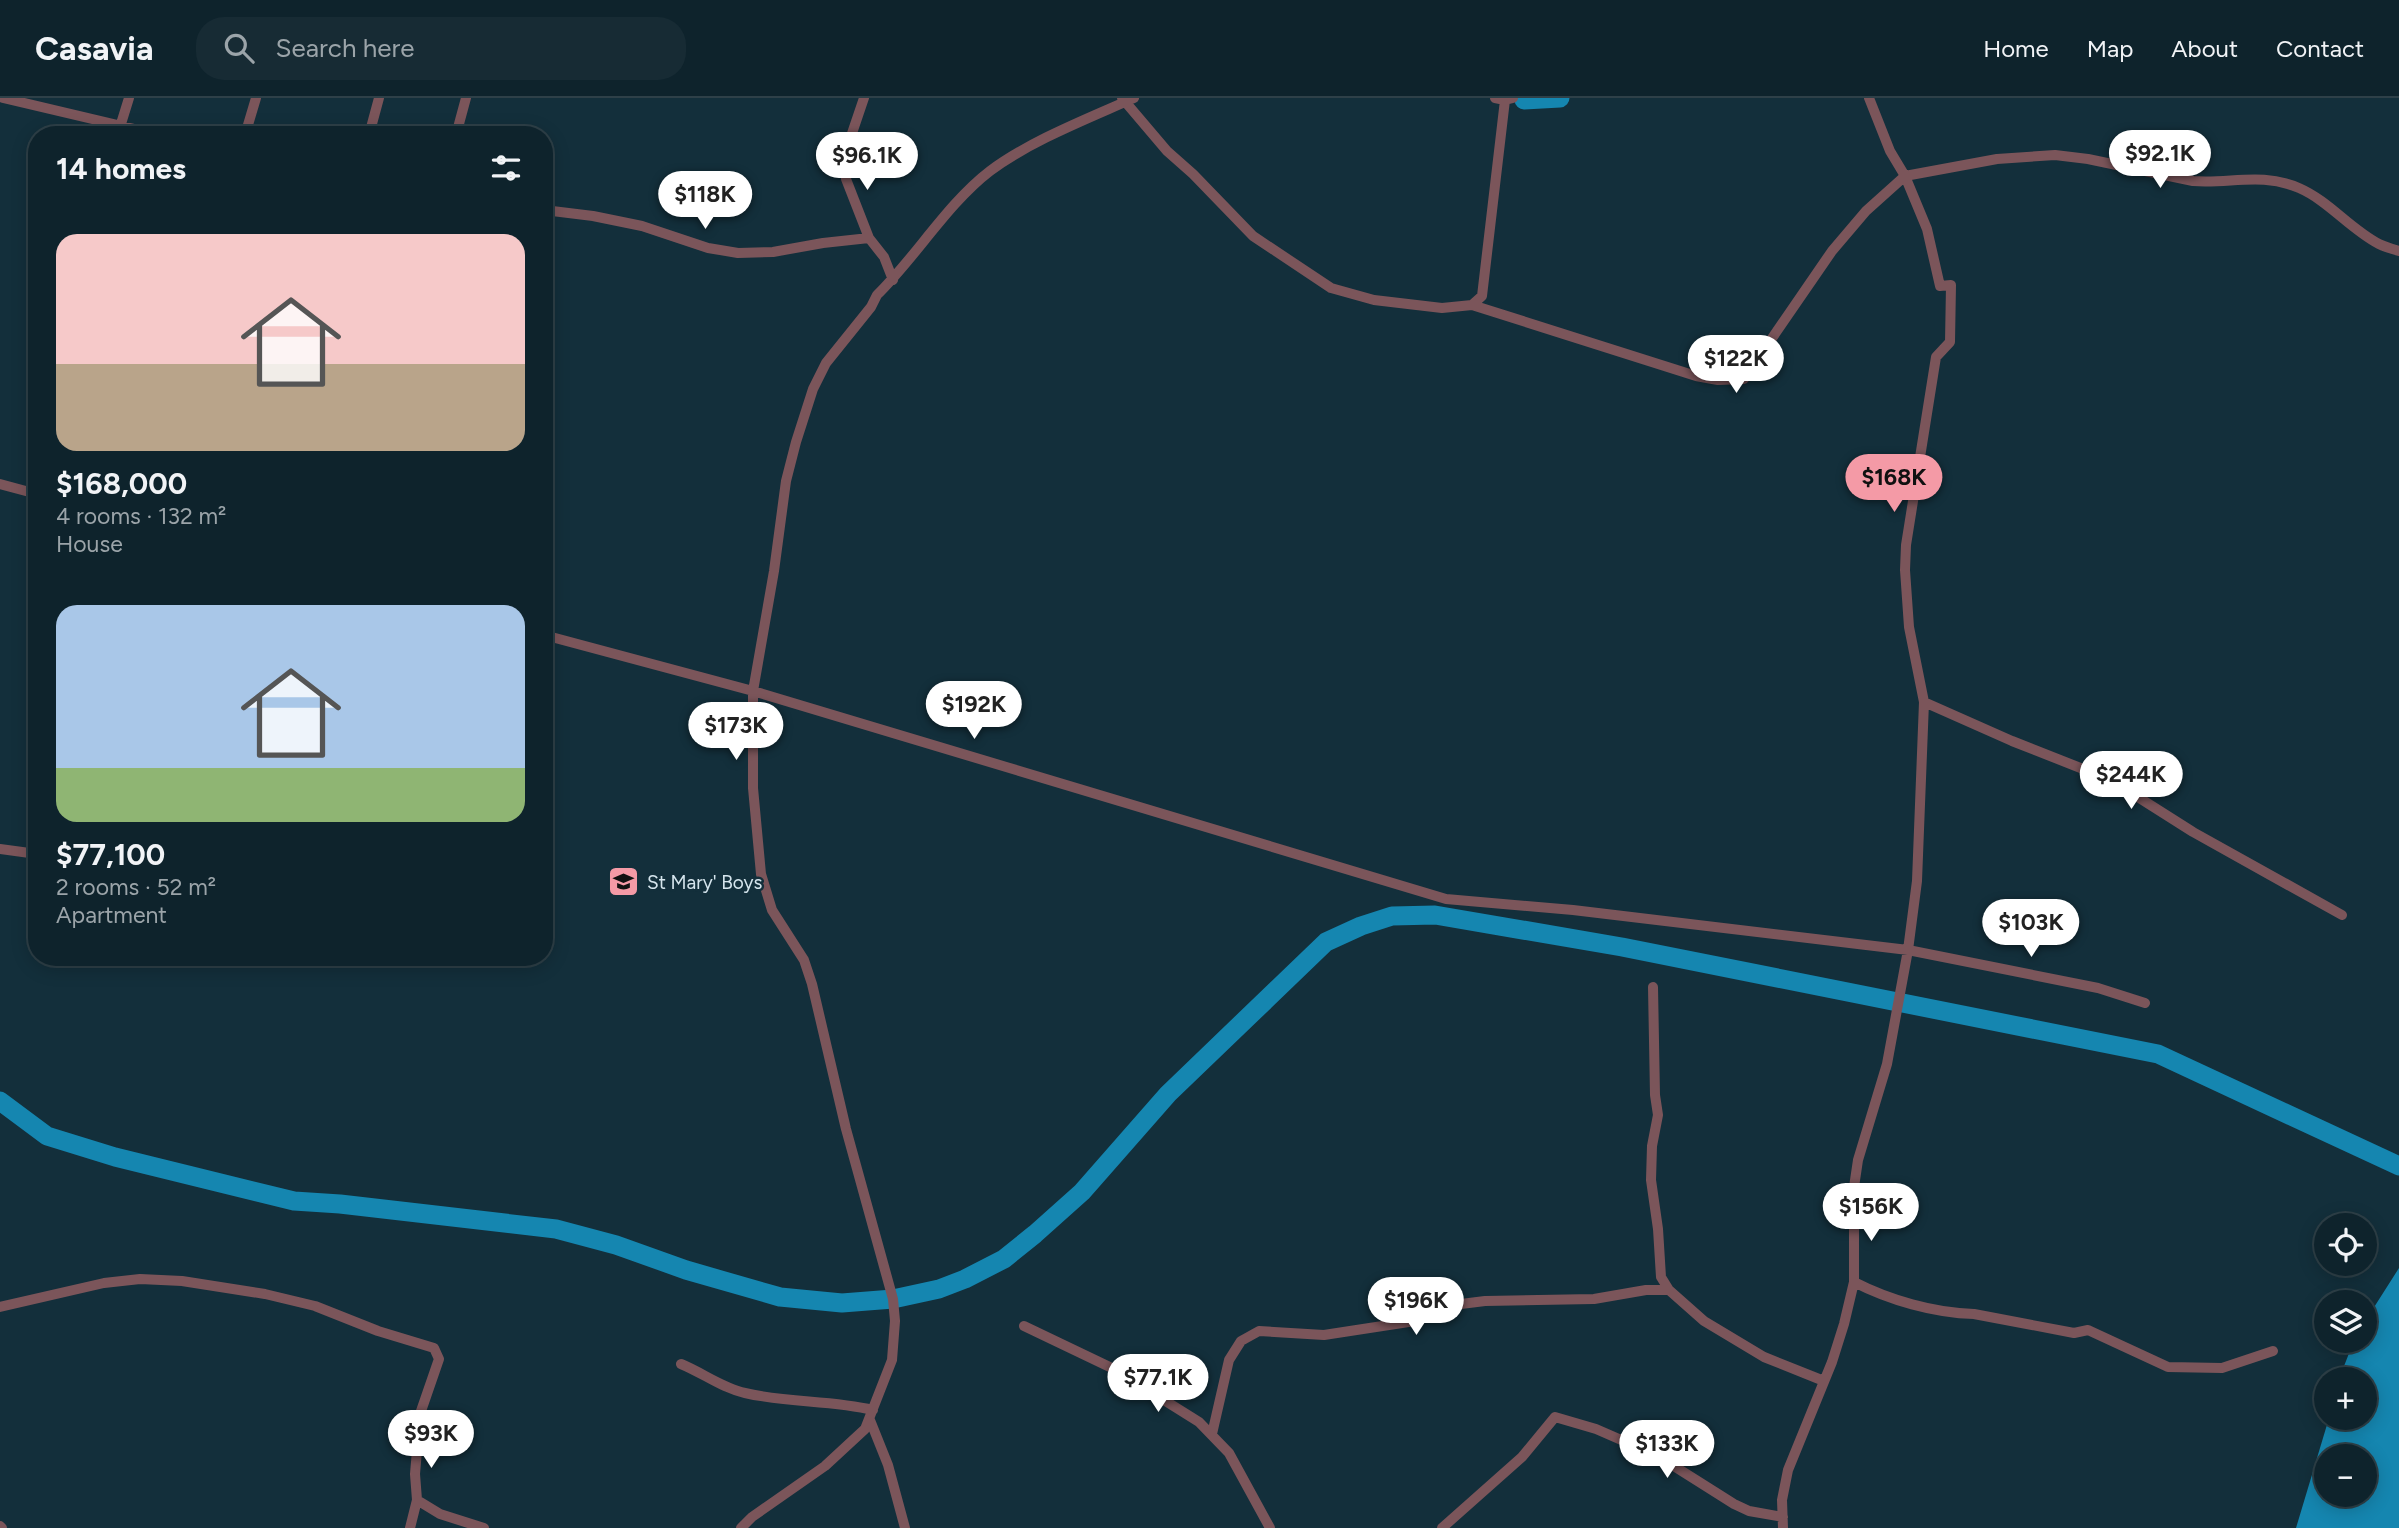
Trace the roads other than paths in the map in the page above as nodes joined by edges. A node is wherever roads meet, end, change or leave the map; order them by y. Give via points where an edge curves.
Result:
1 (3, 98) edge
2 (128, 98) edge
3 (256, 98) edge
4 (379, 98) edge
5 (466, 98) edge
6 (864, 98) edge
7 (1869, 98) edge
8 (1127, 99) edge
9 (1505, 99) edge
10 (116, 126) edge
11 (120, 126) edge
12 (247, 126) edge
13 (371, 126) edge
14 (458, 126) edge
15 (1905, 176) junction
16 (553, 211) edge
17 (869, 239) junction
18 (2399, 251) edge
19 (893, 280) junction
20 (1472, 305) junction
21 (0, 484) edge
22 (28, 492) edge
23 (553, 637) edge
24 (753, 691) junction
25 (1924, 702) junction
26 (0, 849) edge
27 (28, 853) edge
28 (2342, 915) dead end
29 (1908, 950) junction
30 (1653, 987) dead end
31 (2145, 1003) dead end
32 (1854, 1282) junction
33 (1669, 1290) junction
34 (0, 1307) edge
35 (1024, 1326) dead end
36 (2273, 1351) dead end
37 (681, 1364) dead end
38 (1824, 1381) junction
39 (871, 1415) junction
40 (1212, 1434) junction
41 (417, 1500) junction
42 (1783, 1522) edge
43 (453, 1523) edge
44 (410, 1528) edge
45 (484, 1528) edge
46 (741, 1528) edge
47 (905, 1528) edge
48 (1270, 1528) edge
49 (1442, 1528) edge

1 - 10 street
2 - 11 street
3 - 12 street
4 - 13 street
5 - 14 street
6 - 17 street via 845,162 850,192
7 - 15 street
8 - 19 street via 989,172
8 - 20 street via 1167,151 1253,236 1331,288 1415,305
9 - 20 street via 1482,296
15 - 18 street via 1997,159 2055,155 2193,181 2269,180 2317,198 2379,244
15 - 20 street via 1866,211 1832,251 1744,379 1696,376
15 - 25 street via 1927,229 1940,286 1951,285 1950,342 1936,357 1906,545 1909,627
16 - 17 street via 642,226 738,253
17 - 19 street via 884,257
19 - 24 street via 826,363 813,389 786,481
21 - 22 street
23 - 24 street
24 - 29 street via 1446,899
24 - 39 street via 753,788 761,874 767,898 804,960 812,984 893,1299 892,1360
25 - 28 street via 2111,780 2193,832
25 - 29 street via 1917,881
26 - 27 street
29 - 31 street via 2098,988
29 - 32 street via 1887,1064 1858,1160
30 - 33 street via 1658,1115 1651,1180 1661,1277
32 - 36 street via 1883,1295 1957,1313 2074,1333 2088,1330 2168,1367 2221,1368
32 - 38 street
33 - 38 street via 1704,1321 1754,1352
33 - 40 street via 1594,1299 1461,1304 1415,1321 1324,1335 1259,1331 1241,1341 1229,1360
34 - 41 street via 104,1283 182,1281 315,1306 434,1348 439,1359 420,1414
35 - 40 street via 1150,1390
37 - 39 street via 723,1387 747,1394 851,1405
38 - 42 street via 1788,1470
39 - 46 street via 849,1446
39 - 47 street
40 - 48 street via 1237,1465
41 - 43 street
41 - 44 street
42 - 49 street via 1749,1511 1658,1456 1555,1416 1522,1457
43 - 45 street

